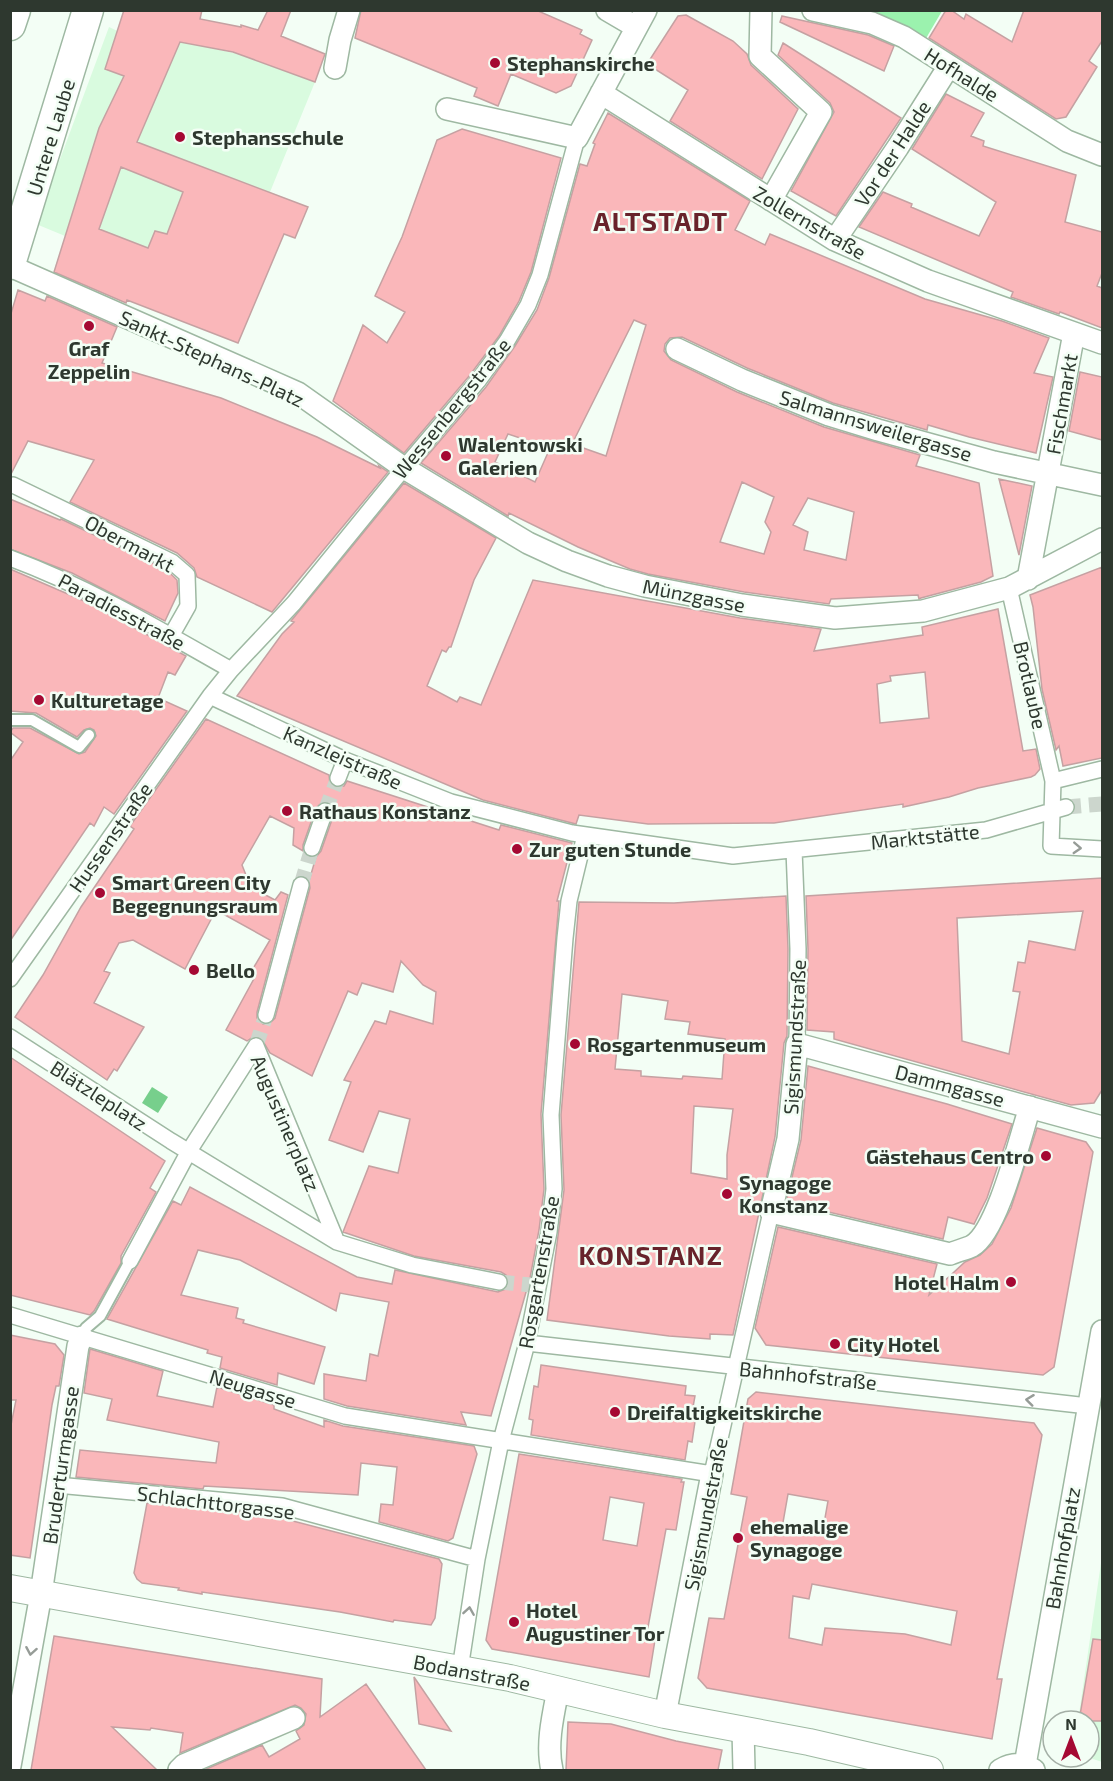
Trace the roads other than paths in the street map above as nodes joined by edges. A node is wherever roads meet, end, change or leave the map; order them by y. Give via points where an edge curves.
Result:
1 (15, 10) edge
2 (88, 10) edge
3 (349, 10) edge
4 (607, 10) edge
5 (761, 10) edge
6 (813, 10) edge
7 (641, 19) edge
8 (10, 25) edge
9 (949, 66) junction
10 (335, 68) dead end
11 (601, 93) junction
12 (447, 109) dead end
13 (578, 138) junction
14 (1102, 155) edge
15 (771, 200) junction
16 (835, 240) junction
17 (10, 265) edge
18 (1074, 333) junction
19 (1102, 343) edge
20 (677, 349) dead end
21 (404, 468) junction
22 (1047, 474) junction
23 (13, 485) dead end
24 (1102, 485) edge
25 (1102, 539) edge
26 (10, 558) edge
27 (1018, 584) junction
28 (171, 636) junction
29 (231, 670) junction
30 (210, 696) junction
31 (10, 720) edge
32 (89, 735) dead end
33 (345, 760) junction
34 (1102, 769) edge
35 (338, 778) tunnel mouth
36 (1053, 781) junction
37 (1059, 808) junction
38 (325, 811) tunnel mouth
39 (585, 835) junction
40 (312, 848) tunnel mouth
41 (1102, 849) edge
42 (794, 850) junction
43 (301, 885) tunnel mouth
44 (10, 979) edge
45 (266, 1015) tunnel mouth
46 (10, 1037) edge
47 (797, 1044) junction
48 (1029, 1107) junction
49 (1102, 1127) edge
50 (189, 1151) junction
51 (771, 1212) junction
52 (337, 1242) junction
53 (130, 1261) joint
54 (499, 1282) tunnel mouth
55 (10, 1315) edge
56 (1102, 1331) edge
57 (82, 1337) junction
58 (527, 1343) junction
59 (737, 1366) junction
60 (1089, 1406) junction
61 (501, 1441) junction
62 (712, 1474) junction
63 (57, 1485) junction
64 (477, 1558) junction
65 (10, 1588) edge
66 (41, 1594) junction
67 (459, 1669) junction
68 (558, 1690) junction
69 (665, 1715) junction
70 (294, 1718) dead end
71 (743, 1730) junction
72 (10, 1766) edge
73 (1029, 1768) edge
74 (179, 1770) edge
75 (552, 1770) edge
76 (744, 1770) edge
77 (930, 1770) edge
78 (1000, 1770) edge

1 - 8 main road
2 - 17 main road, Untere Laube
3 - 10 street
4 - 7 street
5 - 15 street via 760,56 820,112
6 - 9 street, Hofhalde via 872,23 904,37
7 - 11 street, Wessenbergstraße
9 - 14 street, Hofhalde via 1066,141
9 - 16 street, Vor der Halde
11 - 13 street, Wessenbergstraße
11 - 15 street, Zollernstraße
12 - 13 street
13 - 21 street, Wessenbergstraße via 528,305 478,381
15 - 16 street, Zollernstraße
16 - 18 street, Zollernstraße via 928,281
17 - 21 street, Sankt-Stephans-Platz via 298,393
18 - 19 street, Zollernstraße
18 - 22 street, Fischmarkt
20 - 22 street, Salmannsweilergasse via 829,415 993,467
21 - 27 street, Münzgasse via 528,543 567,561 608,576 731,603 835,618 923,611
21 - 29 street, Wessenbergstraße via 294,603
22 - 24 street, Fischmarkt
22 - 27 street, Fischmarkt
23 - 28 street, Obermarkt via 172,562 187,575 188,606
25 - 27 street
26 - 28 street, Paradiesstraße via 54,574
27 - 36 street, Brotlaube
28 - 29 street, Paradiesstraße
29 - 30 street, Wessenbergstraße
30 - 33 street, Kanzleistraße
30 - 44 street, Hussenstraße
31 - 32 lane via 32,720 79,747
33 - 35 street
33 - 39 street, Kanzleistraße via 451,802
34 - 36 street
36 - 37 street
37 -> 41 street via 1051,846
37 - 42 street, Marktstätte via 986,830
38 - 40 street
39 - 42 street, Marktstätte via 733,856
39 - 58 street, Rosgartenstraße via 569,901 565,938 551,1115 554,1189
42 - 47 street, Sigismundstraße
43 - 45 street
46 - 50 street, Blätzleplatz
47 - 48 street, Dammgasse
47 - 51 street, Sigismundstraße via 788,1139
48 - 49 street, Dammgasse
48 - 51 street via 998,1206 988,1228 974,1245 950,1254
50 - 52 street, Blätzleplatz
50 - 52 street, Augustinerplatz via 256,1046
50 - 53 street
51 - 59 street, Sigismundstraße
52 - 54 street, Blätzleplatz via 412,1264
53 - 57 lane via 100,1316
55 - 57 street, Neugasse
56 - 60 street, Bahnhofplatz
57 - 61 street, Neugasse via 345,1416
57 - 63 street, Bruderturmgasse
58 - 59 street, Bahnhofstraße
58 - 61 street, Rosgartenstraße
60 -> 59 street, Bahnhofstraße
59 - 62 street, Sigismundstraße
60 - 73 street, Bahnhofplatz
61 - 62 street, Neugasse
61 - 64 street, Rosgartenstraße
62 - 69 street, Sigismundstraße
63 - 64 street, Schlachttorgasse via 282,1506
63 - 66 street, Bruderturmgasse
67 -> 64 street, Rosgartenstraße
65 - 66 street, Bodanstraße
66 - 67 street, Bodanstraße
66 -> 72 street, Bruderturmgasse
67 - 68 street, Bodanstraße
68 - 69 street, Bodanstraße
68 - 75 street via 552,1720
69 - 71 street, Bodanstraße
70 - 74 street
71 - 76 street
71 - 77 street, Bodanstraße
73 - 78 street via 1016,1763

